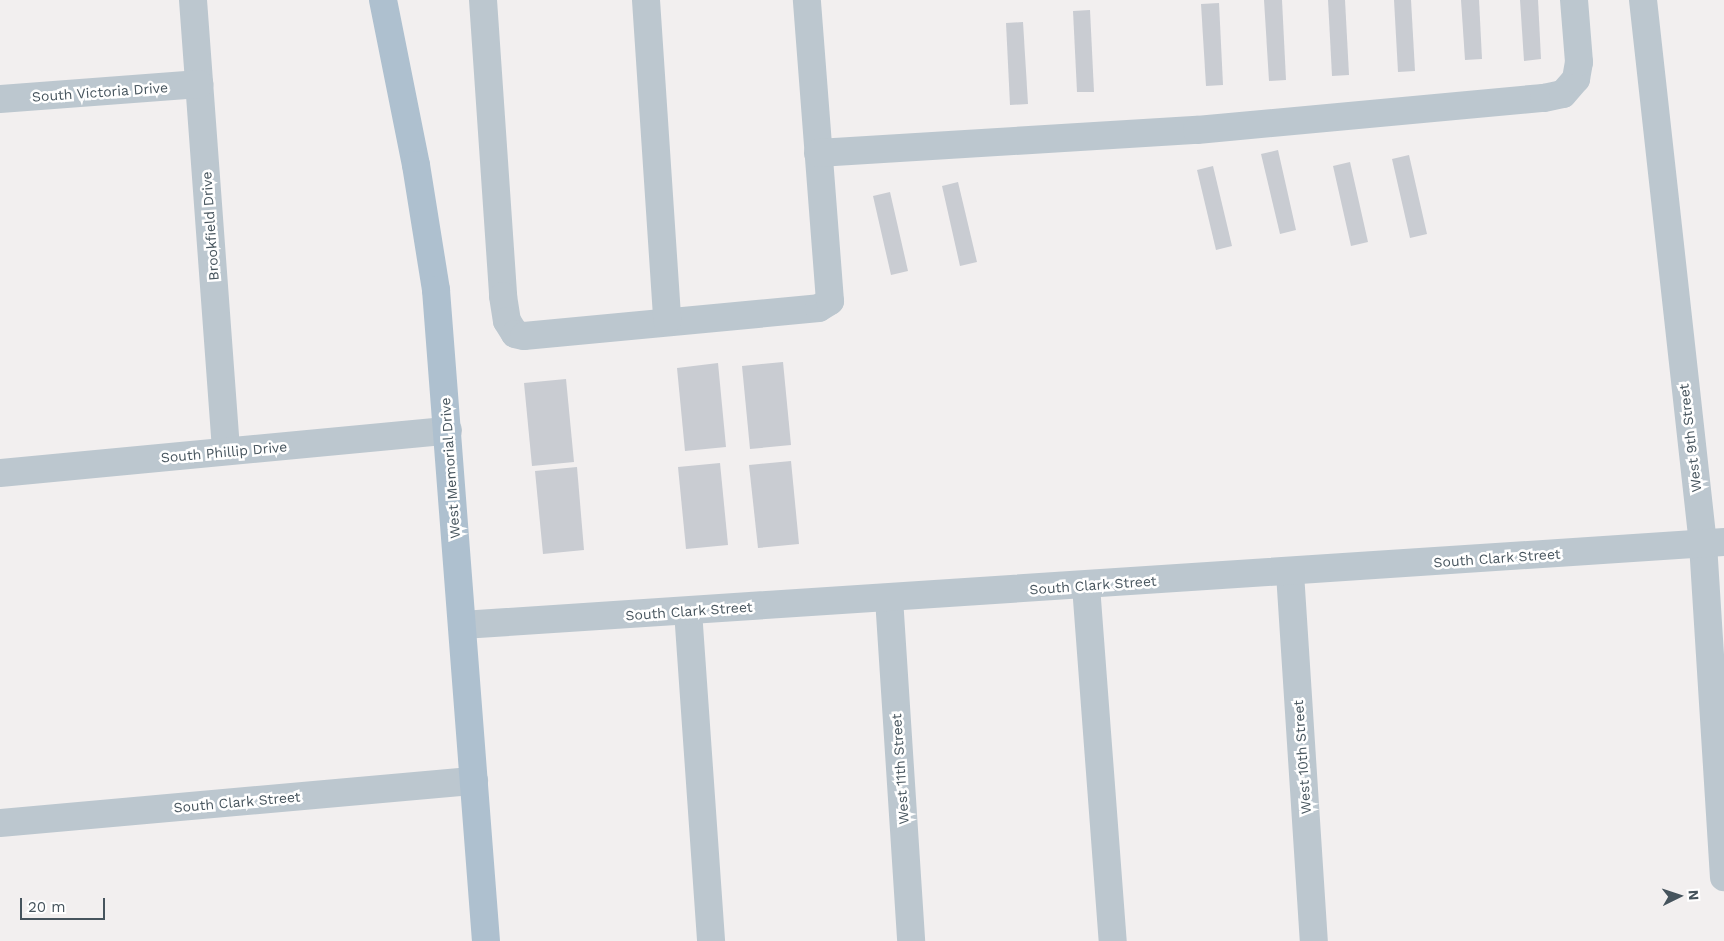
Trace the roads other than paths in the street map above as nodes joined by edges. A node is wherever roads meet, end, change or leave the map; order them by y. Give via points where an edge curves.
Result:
1 (193, 0) edge
2 (383, 0) edge
3 (483, 0) edge
4 (646, 0) edge
5 (807, 0) edge
6 (1574, 0) edge
7 (1643, 0) edge
8 (199, 84) junction
9 (0, 100) edge
10 (818, 153) junction
11 (666, 320) junction
12 (448, 431) junction
13 (226, 452) junction
14 (0, 473) edge
15 (1713, 543) edge
16 (1290, 573) junction
17 (1086, 586) junction
18 (889, 598) junction
19 (688, 611) junction
20 (462, 625) junction
21 (474, 781) junction
22 (0, 823) edge
23 (1724, 877) edge
24 (486, 941) edge
25 (711, 941) edge
26 (911, 941) edge
27 (1113, 941) edge
28 (1314, 941) edge

1 - 8 street, Brookfield Drive
2 - 12 main road, West Memorial Drive via 416,165 436,290
3 - 11 street via 507,321 515,334 524,336
4 - 11 street
5 - 10 street
6 - 10 street via 1579,62 1576,79 1563,94 1544,98 1197,130
7 - 15 street, West 9th Street
8 - 9 street, South Victoria Drive
8 - 13 street, Brookfield Drive
10 - 11 street via 830,301 819,308
12 - 13 street, South Phillip Drive
12 - 20 main road, West Memorial Drive
13 - 14 street, South Phillip Drive
15 - 16 street, South Clark Street
15 - 23 street, West 9th Street
16 - 17 street, South Clark Street
16 - 28 street, West 10th Street
17 - 18 street, South Clark Street
17 - 27 street
18 - 19 street, South Clark Street
18 - 26 street, West 11th Street
19 - 20 street, South Clark Street
19 - 25 street
20 - 21 main road, West Memorial Drive
21 - 22 street, South Clark Street
21 - 24 main road, West Memorial Drive

